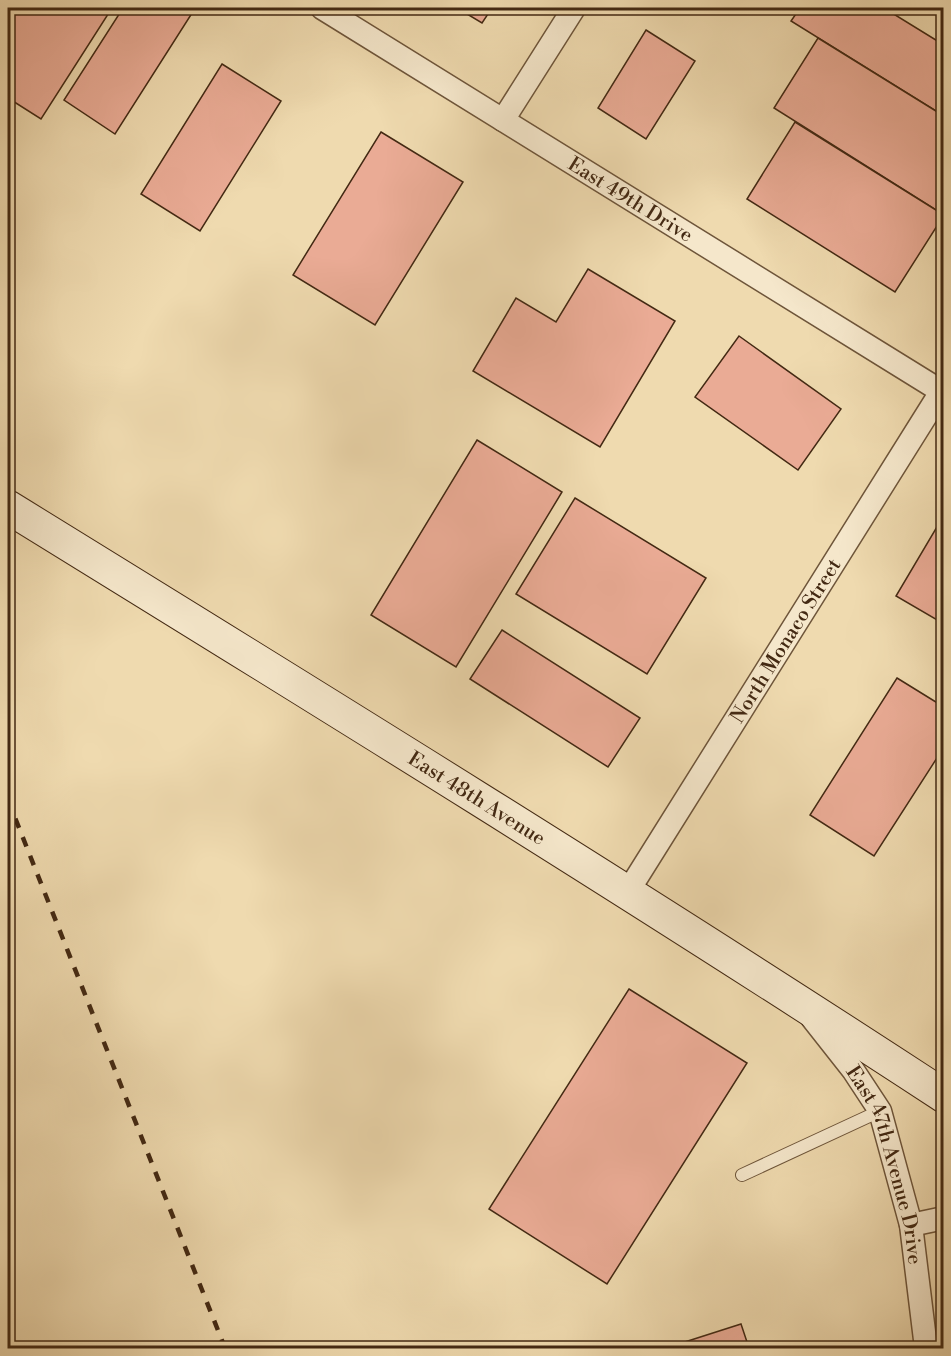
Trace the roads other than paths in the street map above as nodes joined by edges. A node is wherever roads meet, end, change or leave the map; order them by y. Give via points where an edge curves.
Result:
1 (322, 8) edge
2 (574, 8) edge
3 (503, 120) junction
4 (943, 390) edge
5 (8, 507) edge
6 (627, 893) junction
7 (798, 1001) junction
8 (944, 1096) edge
9 (880, 1111) junction
10 (742, 1175) dead end
11 (944, 1218) edge
12 (911, 1225) junction
13 (926, 1348) edge

1 - 3 street, East 49th Drive
2 - 3 street
3 - 4 street, East 49th Drive
4 - 6 street, North Monaco Street
5 - 6 street, East 48th Avenue
6 - 7 street, East 48th Avenue
7 - 8 street, East 48th Avenue
7 - 9 street, East 47th Avenue Drive
9 - 10 lane
9 - 12 street, East 47th Avenue Drive
11 - 12 street
12 - 13 street, East 47th Avenue Drive

